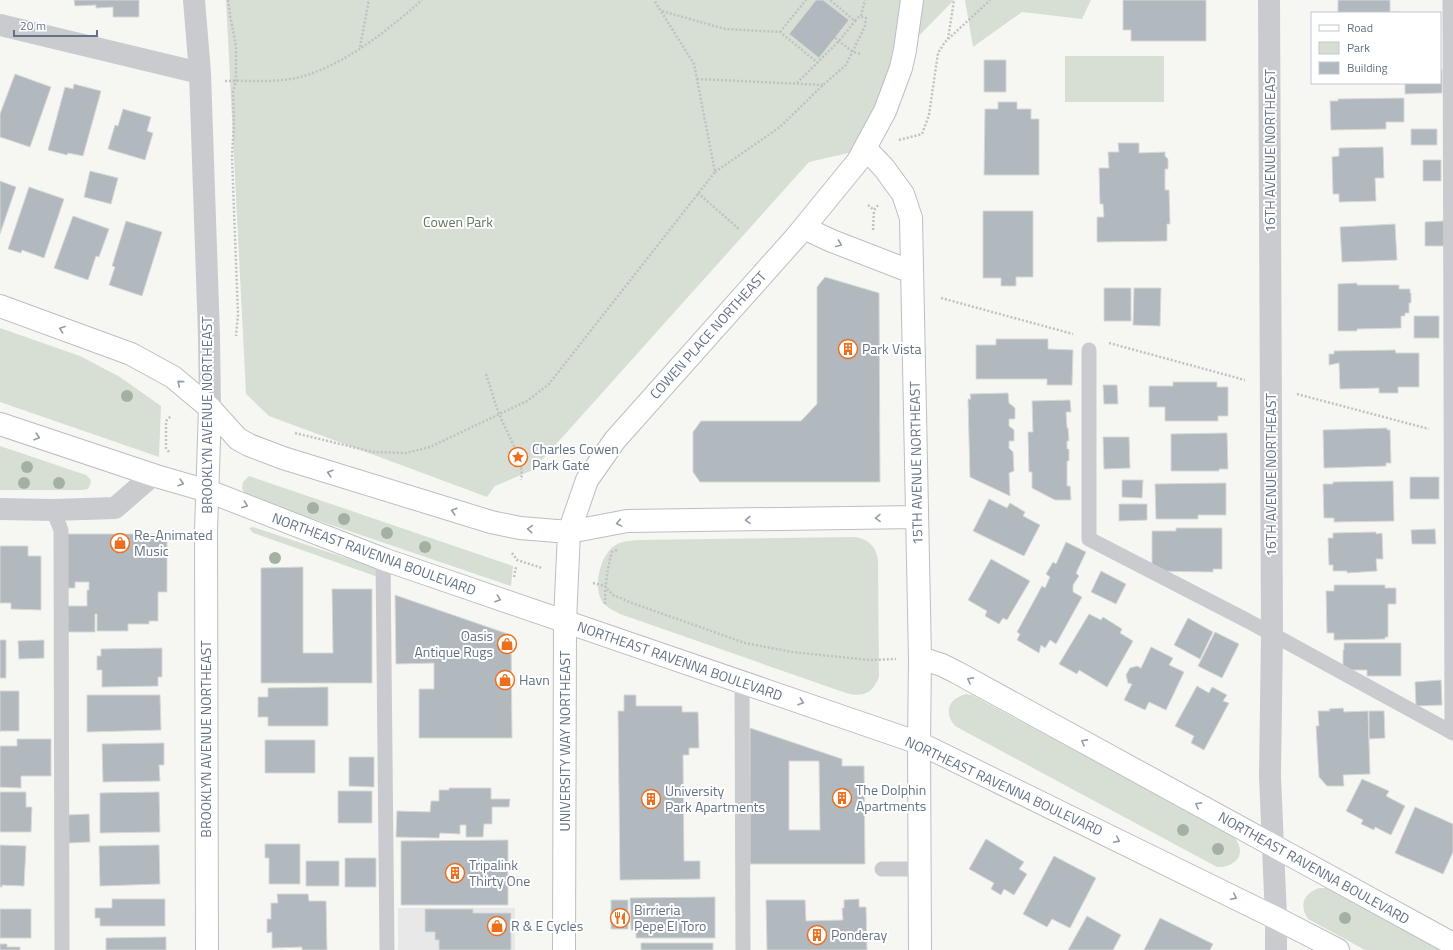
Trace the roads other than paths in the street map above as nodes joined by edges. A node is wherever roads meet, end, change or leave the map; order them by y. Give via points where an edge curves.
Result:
1 (194, 0) edge
2 (912, 0) edge
3 (1269, 0) edge
4 (1450, 0) edge
5 (0, 25) edge
6 (200, 73) junction
7 (866, 149) junction
8 (804, 228) junction
9 (912, 272) junction
10 (0, 306) edge
11 (1089, 350) dead end
12 (210, 408) junction
13 (0, 424) edge
14 (153, 475) junction
15 (208, 491) junction
16 (0, 509) edge
17 (53, 510) junction
18 (917, 517) junction
19 (569, 532) junction
20 (383, 559) junction
21 (565, 621) junction
22 (1272, 634) junction
23 (920, 658) junction
24 (742, 682) junction
25 (1452, 732) edge
26 (919, 743) junction
27 (1272, 845) junction
28 (882, 869) dead end
29 (919, 869) junction
30 (1276, 918) junction
31 (1453, 944) edge
32 (62, 950) edge
33 (207, 950) edge
34 (387, 950) edge
35 (564, 950) edge
36 (743, 950) edge
37 (920, 950) edge
38 (1276, 950) edge
39 (1338, 950) edge

1 - 6 street, BROOKLYN AVENUE NORTHEAST
2 - 7 main road via 900,68 885,111
3 - 22 street, 16TH AVENUE NORTHEAST
4 - 25 lane
5 - 6 street
6 - 12 street, BROOKLYN AVENUE NORTHEAST
7 - 8 main road, COWEN PLACE NORTHEAST
7 - 9 main road, 15TH AVENUE NORTHEAST via 903,194 910,218
8 -> 9 main road
8 - 19 main road, COWEN PLACE NORTHEAST via 614,440 587,480
9 - 18 main road, 15TH AVENUE NORTHEAST
12 -> 10 main road via 173,377 131,354
11 - 22 lane via 1089,539
12 - 15 main road, BROOKLYN AVENUE NORTHEAST
19 -> 12 main road via 520,528 491,522 282,458 238,439
13 -> 14 main road, NORTHEAST RAVENNA BOULEVARD
14 -> 15 main road, NORTHEAST RAVENNA BOULEVARD
14 - 17 street via 115,508
15 -> 20 main road, NORTHEAST RAVENNA BOULEVARD
15 - 33 main road, BROOKLYN AVENUE NORTHEAST
16 - 17 street
17 - 32 lane via 61,530
18 -> 19 main road via 627,521
18 - 23 main road, 15TH AVENUE NORTHEAST
19 - 21 main road, UNIVERSITY WAY NORTHEAST
20 -> 21 main road, NORTHEAST RAVENNA BOULEVARD
20 - 34 lane
21 - 24 main road, NORTHEAST RAVENNA BOULEVARD
21 - 35 main road, UNIVERSITY WAY NORTHEAST
22 - 25 lane
22 - 27 street, 16TH AVENUE NORTHEAST
23 - 26 main road, 15TH AVENUE NORTHEAST
27 -> 23 main road, NORTHEAST RAVENNA BOULEVARD via 956,672
24 -> 26 main road, NORTHEAST RAVENNA BOULEVARD
24 - 36 lane
26 - 29 main road, 15TH AVENUE NORTHEAST
26 -> 30 main road, NORTHEAST RAVENNA BOULEVARD
27 - 30 street, 16TH AVENUE NORTHEAST
27 - 31 main road, NORTHEAST RAVENNA BOULEVARD
28 - 29 lane
29 - 37 main road, 15TH AVENUE NORTHEAST
30 - 38 street, 16TH AVENUE NORTHEAST
30 - 39 main road, NORTHEAST RAVENNA BOULEVARD

